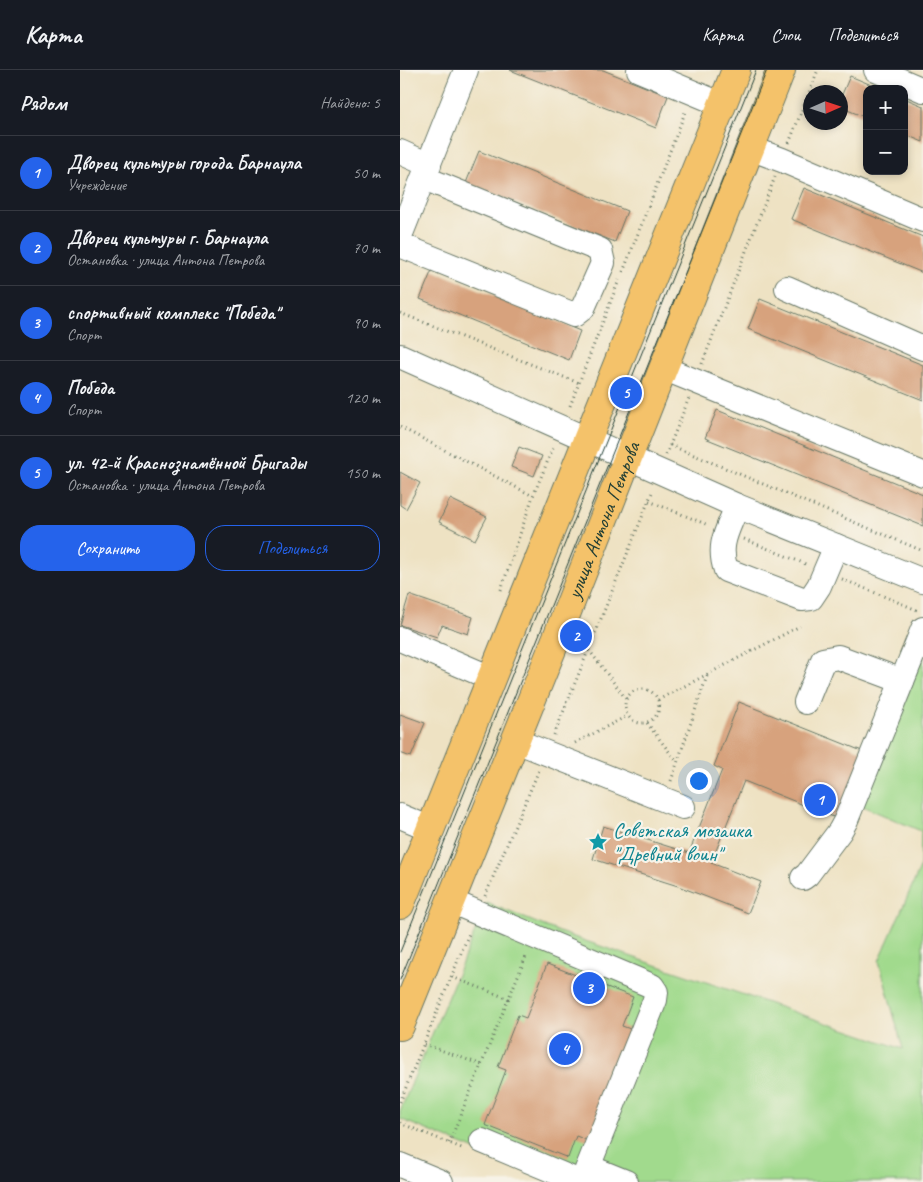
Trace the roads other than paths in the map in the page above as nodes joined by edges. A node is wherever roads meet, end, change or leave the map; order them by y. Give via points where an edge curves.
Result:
1 (466, 70) edge
2 (639, 70) edge
3 (736, 70) edge
4 (781, 70) edge
5 (876, 70) edge
6 (918, 82) edge
7 (722, 104) junction
8 (750, 148) junction
9 (400, 152) edge
10 (427, 171) junction
11 (923, 220) edge
12 (400, 236) edge
13 (400, 245) edge
14 (787, 288) dead end
15 (923, 348) edge
16 (400, 356) edge
17 (663, 368) junction
18 (587, 440) junction
19 (628, 457) junction
20 (923, 474) edge
21 (737, 506) junction
22 (836, 546) junction
23 (923, 581) edge
24 (923, 629) edge
25 (400, 639) edge
26 (491, 678) junction
27 (902, 681) junction
28 (806, 702) dead end
29 (516, 741) junction
30 (674, 803) road end
31 (400, 816) edge
32 (431, 828) junction
33 (803, 878) dead end
34 (450, 902) junction
35 (400, 905) edge
36 (400, 1026) edge
37 (482, 1141) dead end
38 (400, 1165) edge
39 (584, 1177) edge
40 (441, 1182) edge
41 (626, 1182) edge

1 - 10 street
2 - 7 street
3 - 7 main road, улица Антона Петрова
4 - 8 main road, улица Антона Петрова
5 - 6 street
7 - 18 main road, улица Антона Петрова
8 - 11 street
8 - 17 main road, улица Антона Петрова
9 - 10 street
10 - 12 street
10 - 13 street via 600,250 603,263 583,308 574,315
14 - 15 street
16 - 18 street
17 - 19 main road, улица Антона Петрова
17 - 20 street
18 - 19 street
18 - 26 main road, улица Антона Петрова
19 - 21 street
19 - 29 main road, улица Антона Петрова
21 - 22 street
21 - 22 street via 722,545 726,570 802,599 812,598
22 - 23 street
24 - 27 street
25 - 26 street
26 - 32 main road, улица Антона Петрова
27 - 28 street via 838,657 823,660
27 - 33 street via 846,820
29 - 30 street
29 - 34 main road, улица Антона Петрова
31 - 32 street
32 - 35 main road, улица Антона Петрова
34 - 36 main road, улица Антона Петрова
34 - 39 street via 652,986 656,992 656,1000
37 - 39 street
38 - 40 street
39 - 41 street

